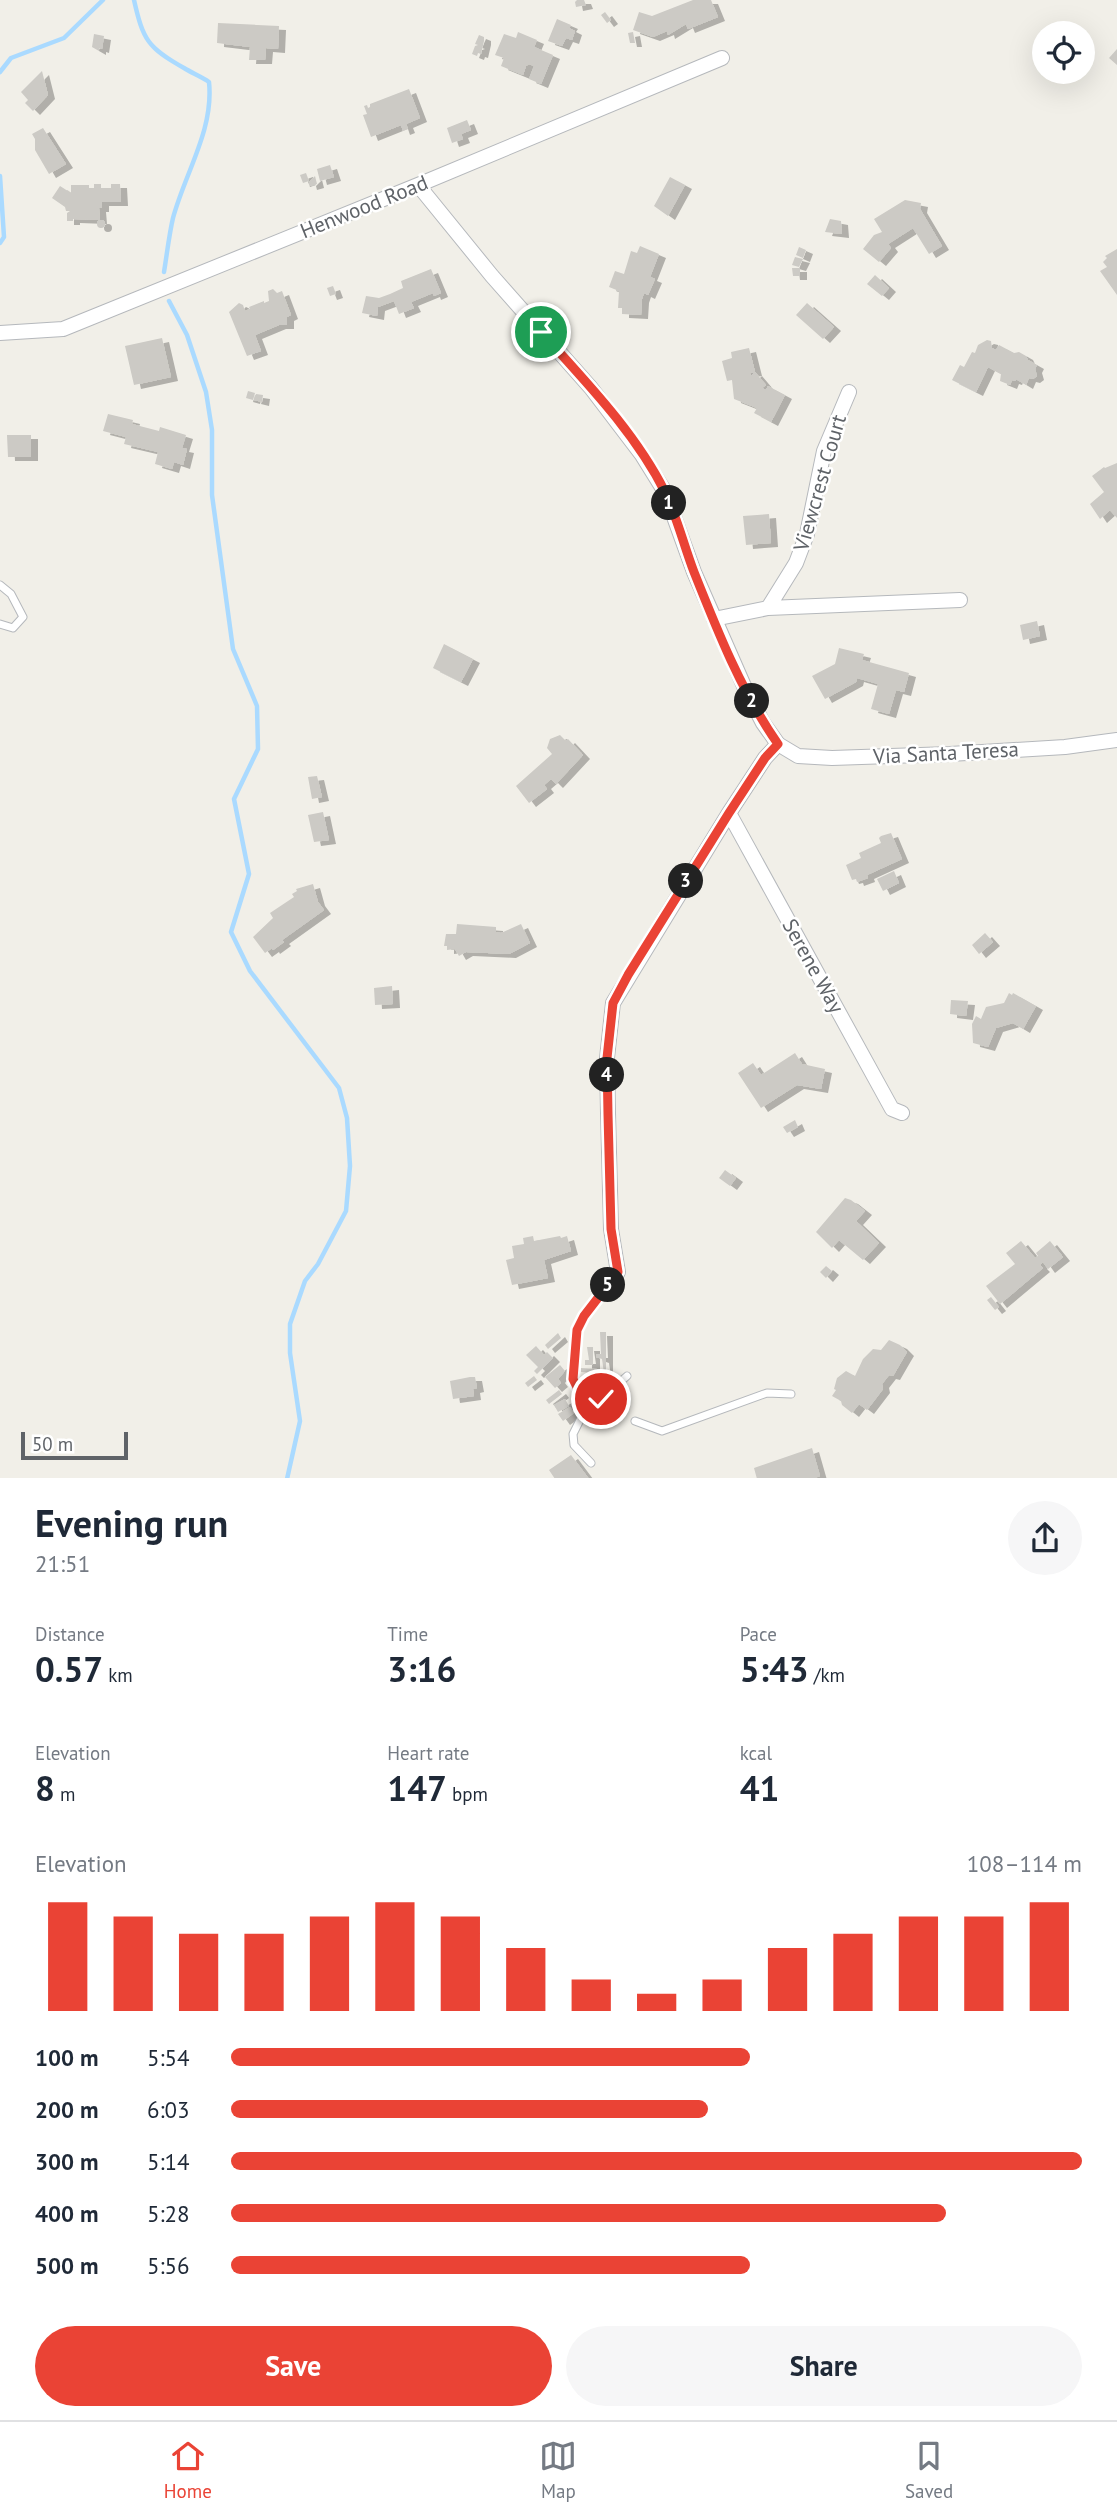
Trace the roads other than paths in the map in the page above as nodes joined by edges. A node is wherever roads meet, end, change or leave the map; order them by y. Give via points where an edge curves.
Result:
1 (722, 58) dead end
2 (418, 185) junction
3 (0, 333) edge
4 (849, 392) dead end
5 (0, 585) edge
6 (960, 600) dead end
7 (768, 608) junction
8 (714, 619) junction
9 (0, 624) edge
10 (1117, 740) edge
11 (778, 744) junction
12 (729, 813) junction
13 (902, 1113) dead end
14 (618, 1272) joint
15 (627, 1376) dead end
16 (791, 1394) dead end
17 (590, 1400) junction
18 (635, 1421) dead end
19 (591, 1463) dead end

1 - 2 street, Henwood Road
2 - 3 street, Henwood Road via 63,329
2 - 8 street via 591,388 642,455 665,492
4 - 7 street, Viewcrest Court via 824,451 807,534 796,563
5 - 9 lane via 11,594 23,617 13,628
6 - 7 street
7 - 8 street
8 - 11 street via 757,711
10 - 11 street, Via Santa Teresa via 1066,747 832,758 798,756
11 - 12 street
12 - 13 street, Serene Way via 891,1109
12 - 14 street via 613,1003 607,1058 608,1114 611,1229
14 - 17 lane via 577,1330 573,1379
15 - 17 lane via 601,1399
16 - 18 lane via 767,1393 662,1431
17 - 19 lane via 573,1434 574,1445

